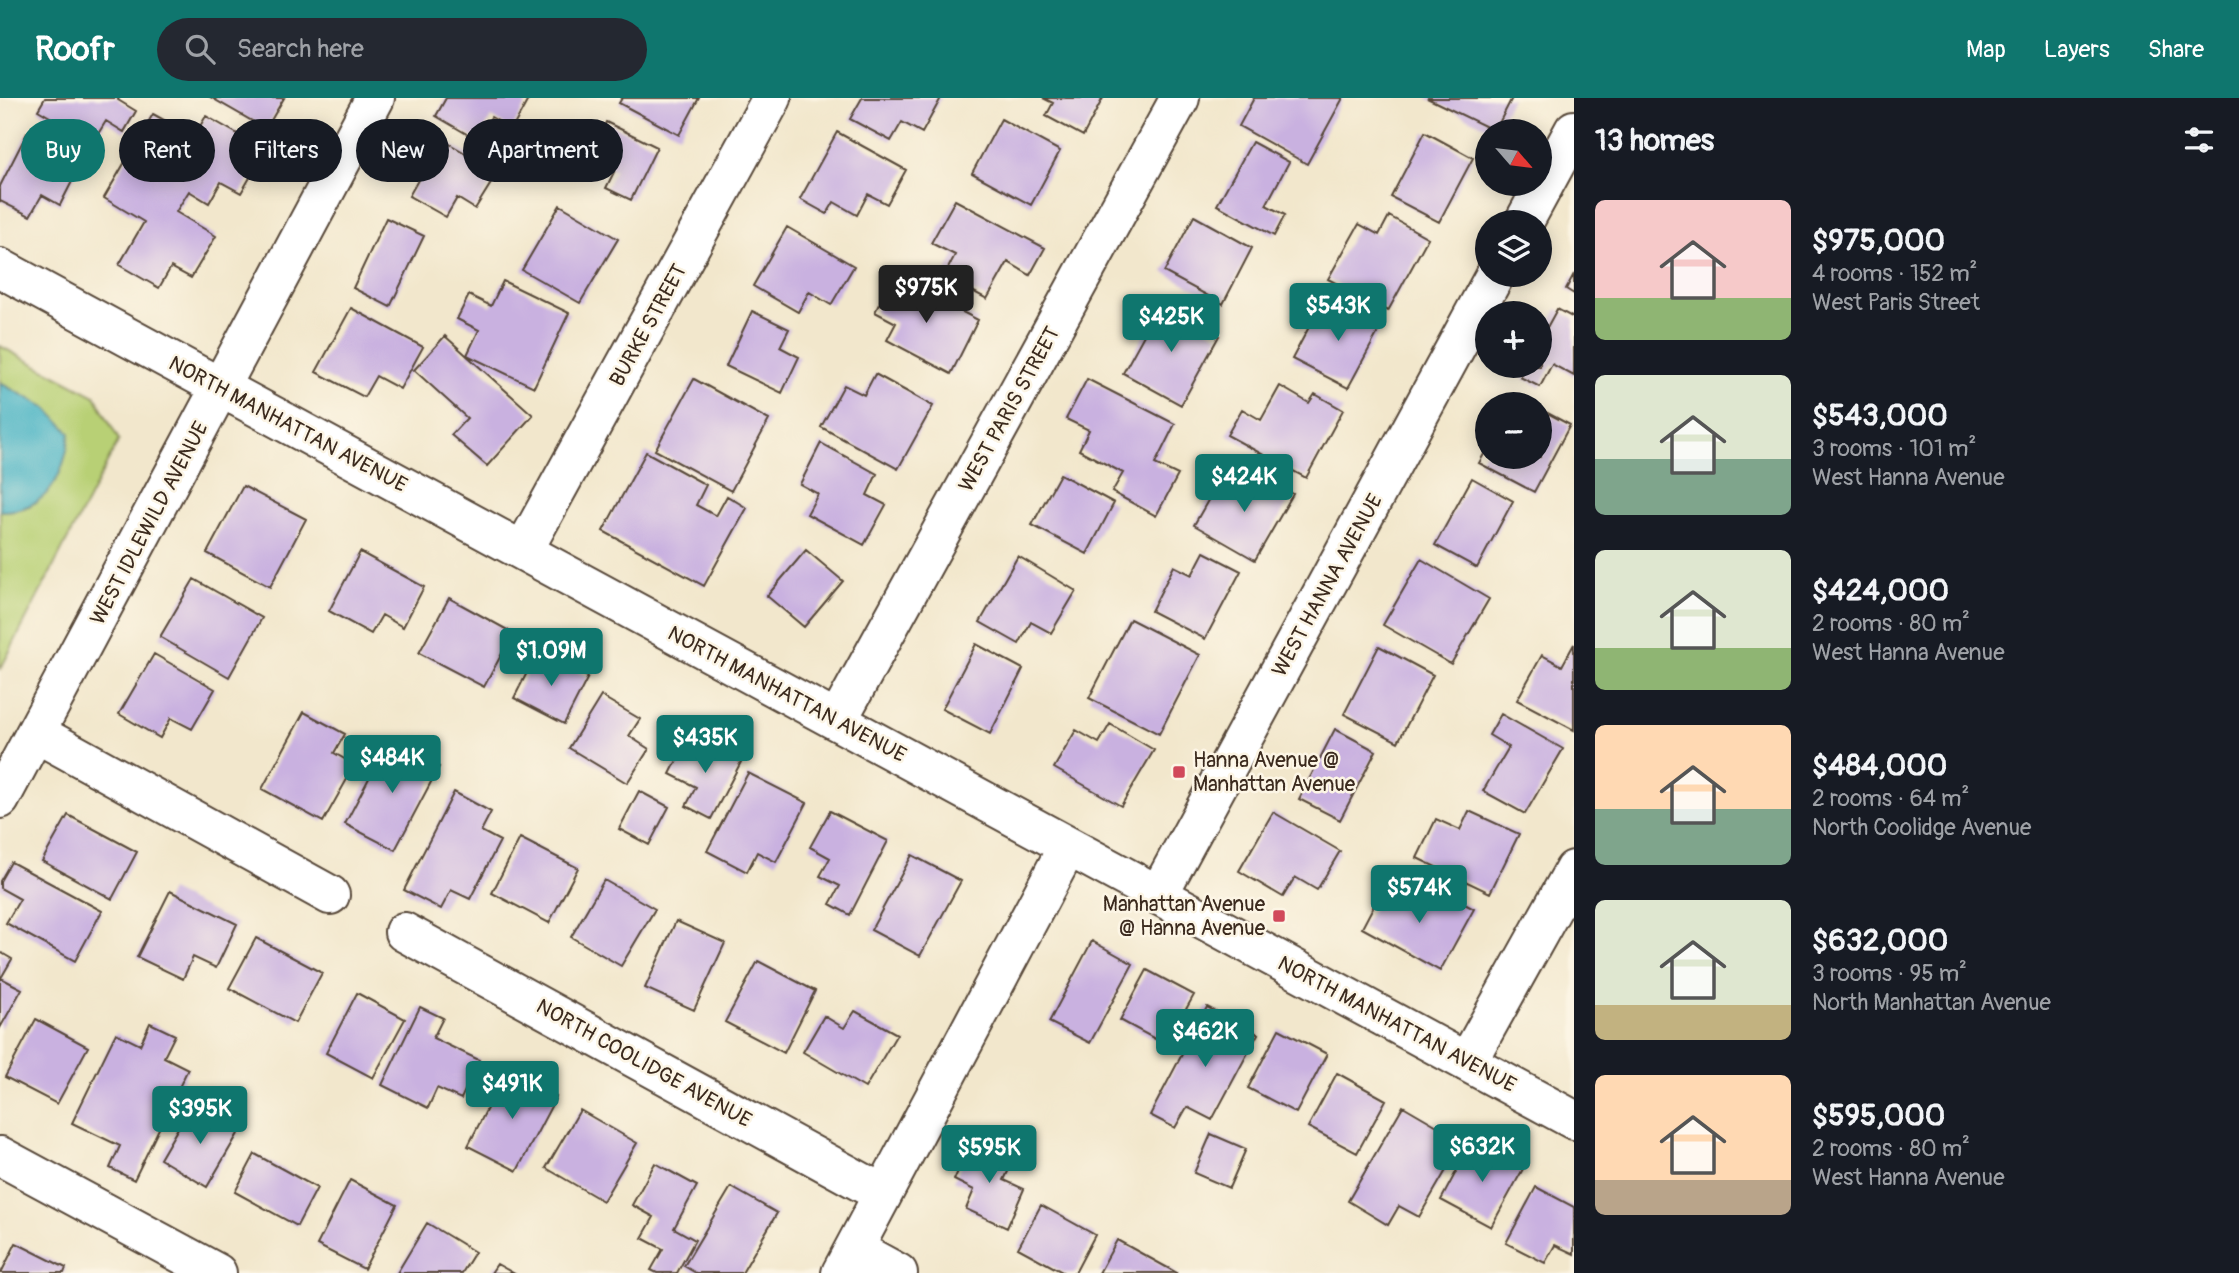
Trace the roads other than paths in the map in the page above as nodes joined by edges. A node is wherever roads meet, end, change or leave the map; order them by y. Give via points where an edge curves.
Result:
1 (375, 98) edge
2 (772, 98) edge
3 (1180, 98) edge
4 (1574, 130) edge
5 (1531, 210) edge
6 (0, 268) edge
7 (1488, 287) edge
8 (221, 388) junction
9 (523, 551) junction
10 (837, 721) junction
11 (36, 733) junction
12 (2, 792) edge
13 (1068, 846) junction
14 (1574, 870) edge
15 (330, 895) dead end
16 (1158, 895) junction
17 (404, 932) dead end
18 (1467, 1062) junction
19 (1574, 1120) edge
20 (0, 1156) edge
21 (883, 1194) junction
22 (848, 1261) edge
23 (217, 1273) edge
24 (898, 1273) edge

1 - 8 street, WEST IDLEWILD AVENUE
2 - 9 street, BURKE STREET
3 - 10 street, WEST PARIS STREET
4 - 5 street
6 - 8 street, NORTH MANHATTAN AVENUE
7 - 16 street, WEST HANNA AVENUE
8 - 9 street, NORTH MANHATTAN AVENUE
8 - 11 street, WEST IDLEWILD AVENUE
9 - 10 street, NORTH MANHATTAN AVENUE
10 - 13 street, NORTH MANHATTAN AVENUE
11 - 12 street, WEST IDLEWILD AVENUE
11 - 15 street
13 - 16 street, NORTH MANHATTAN AVENUE
13 - 21 street
14 - 18 street
16 - 18 street, NORTH MANHATTAN AVENUE
17 - 21 street, NORTH COOLIDGE AVENUE
18 - 19 street, NORTH MANHATTAN AVENUE
20 - 23 street
21 - 22 street
22 - 24 street

